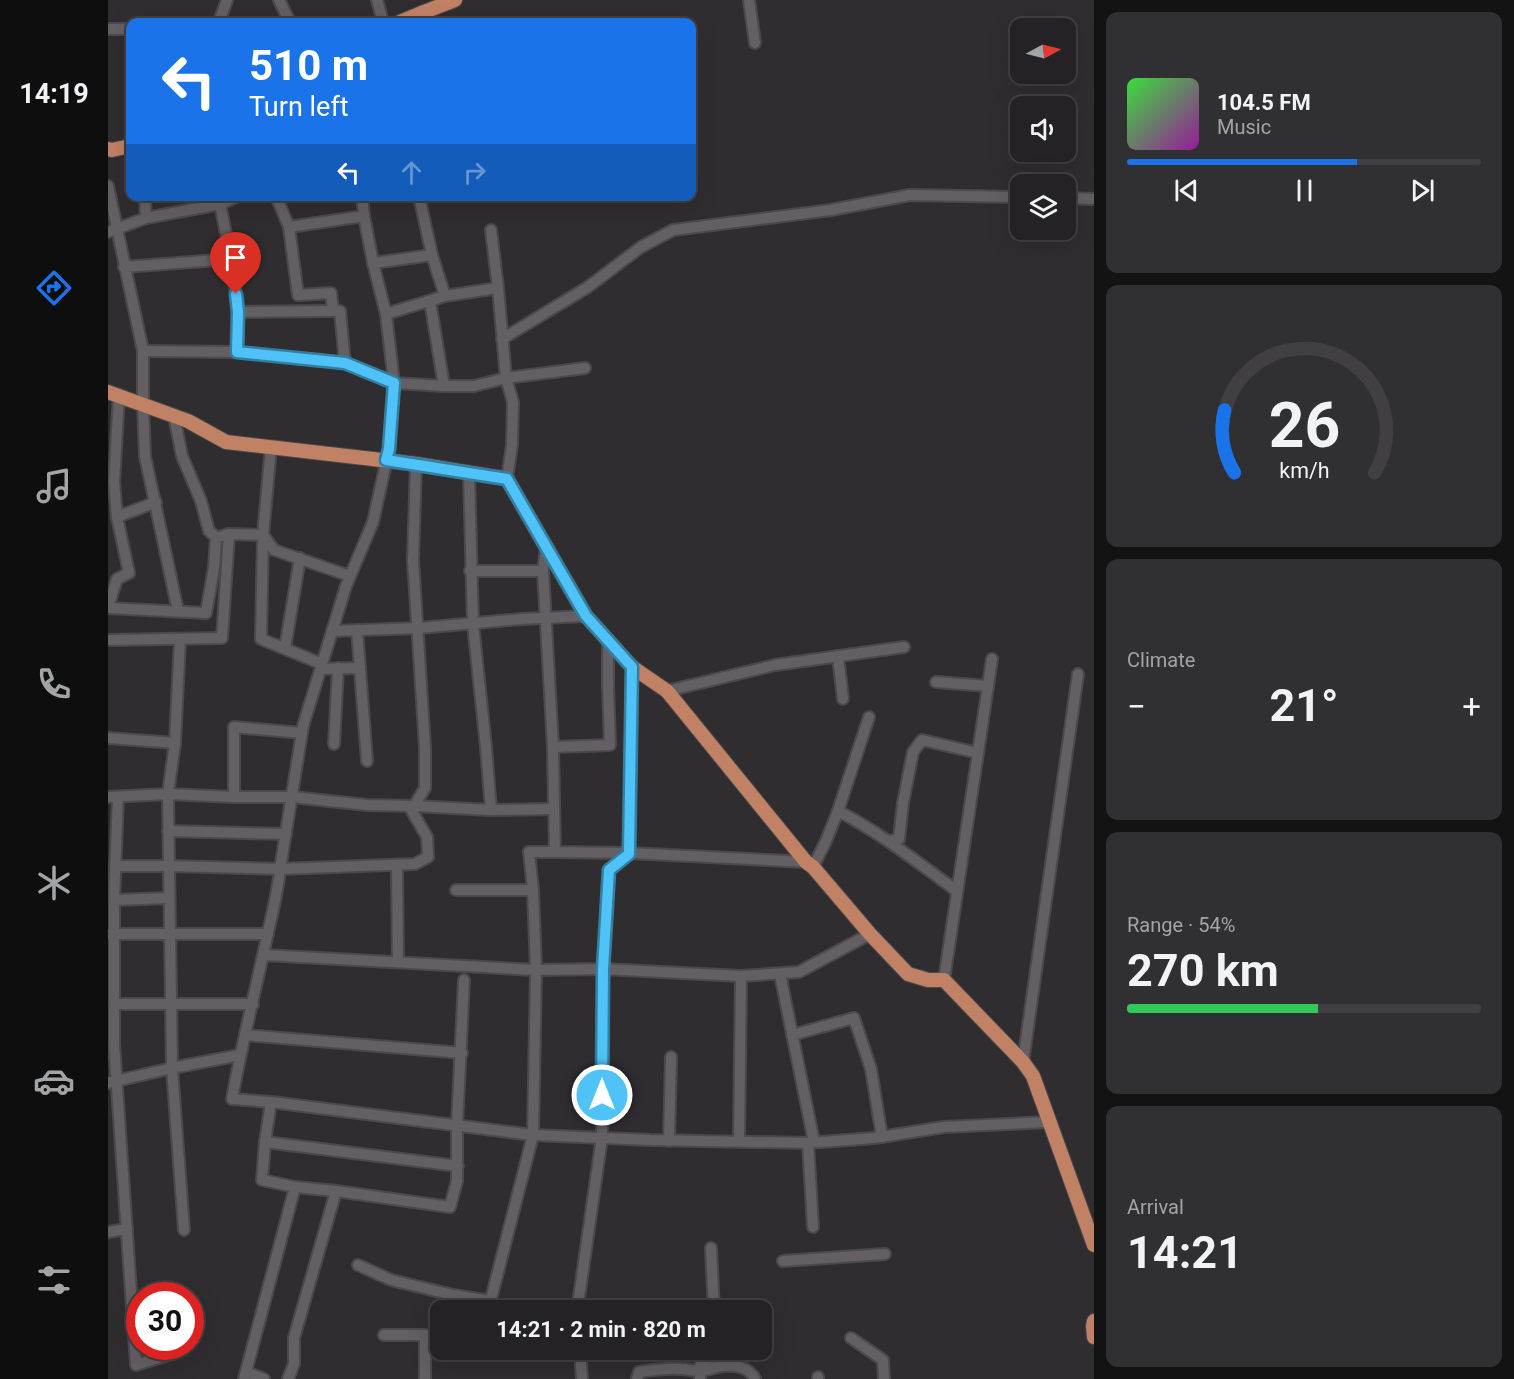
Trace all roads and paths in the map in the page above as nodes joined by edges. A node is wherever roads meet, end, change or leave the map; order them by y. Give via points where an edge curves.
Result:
1 (227, 0) edge
2 (279, 0) edge
3 (377, 0) edge
4 (455, 0) edge
5 (749, 0) edge
6 (423, 6) edge
7 (220, 18) edge
8 (288, 18) edge
9 (382, 18) edge
10 (406, 18) edge
11 (108, 29) edge
12 (126, 29) edge
13 (755, 42) dead end
14 (126, 147) edge
15 (108, 149) edge
16 (108, 186) edge
17 (1010, 197) edge
18 (1076, 198) edge
19 (1094, 199) edge
20 (145, 201) edge
21 (227, 201) edge
22 (278, 201) edge
23 (362, 201) edge
24 (419, 201) edge
25 (220, 204) junction
26 (364, 216) junction
27 (146, 218) junction
28 (289, 227) junction
29 (491, 230) dead end
30 (113, 231) edge
31 (432, 255) junction
32 (231, 259) junction
33 (372, 263) junction
34 (124, 267) junction
35 (498, 288) junction
36 (445, 296) junction
37 (430, 301) junction
38 (333, 311) junction
39 (238, 312) junction
40 (386, 314) junction
41 (502, 339) junction
42 (143, 351) junction
43 (237, 352) junction
44 (345, 363) junction
45 (585, 368) dead end
46 (506, 378) junction
47 (394, 383) junction
48 (444, 386) junction
49 (114, 393) edge
50 (143, 404) junction
51 (174, 416) junction
52 (271, 447) junction
53 (386, 460) junction
54 (416, 464) junction
55 (469, 474) junction
56 (507, 479) junction
57 (156, 502) junction
58 (117, 517) junction
59 (230, 534) junction
60 (263, 535) junction
61 (216, 537) junction
62 (546, 548) junction
63 (300, 558) junction
64 (470, 571) junction
65 (543, 571) junction
66 (350, 576) junction
67 (108, 607) edge
68 (178, 610) junction
69 (586, 616) junction
70 (547, 618) junction
71 (473, 624) junction
72 (418, 628) junction
73 (357, 630) junction
74 (332, 631) junction
75 (180, 639) junction
76 (108, 640) edge
77 (608, 642) junction
78 (904, 646) dead end
79 (285, 648) junction
80 (838, 656) junction
81 (992, 659) dead end
82 (321, 666) junction
83 (632, 667) junction
84 (338, 668) junction
85 (360, 668) junction
86 (1078, 674) dead end
87 (936, 682) dead end
88 (988, 686) junction
89 (667, 691) junction
90 (843, 699) dead end
91 (869, 717) dead end
92 (302, 733) junction
93 (108, 738) edge
94 (175, 742) junction
95 (334, 744) dead end
96 (553, 747) junction
97 (978, 753) junction
98 (367, 761) dead end
99 (168, 794) junction
100 (113, 797) edge
101 (234, 797) junction
102 (292, 797) junction
103 (411, 806) junction
104 (554, 809) junction
105 (491, 810) junction
106 (838, 811) junction
107 (168, 831) junction
108 (286, 834) junction
109 (889, 842) junction
110 (555, 852) junction
111 (629, 854) junction
112 (397, 865) junction
113 (810, 865) junction
114 (115, 866) junction
115 (169, 866) junction
116 (279, 869) junction
117 (456, 890) dead end
118 (533, 890) junction
119 (957, 891) junction
120 (169, 898) junction
121 (114, 900) junction
122 (111, 934) edge
123 (170, 934) junction
124 (268, 934) junction
125 (870, 934) junction
126 (264, 955) junction
127 (398, 962) junction
128 (603, 969) junction
129 (536, 970) junction
130 (780, 974) junction
131 (741, 976) junction
132 (464, 980) dead end
133 (944, 980) junction
134 (114, 1004) junction
135 (171, 1004) junction
136 (253, 1004) junction
137 (245, 1035) junction
138 (792, 1035) junction
139 (462, 1053) junction
140 (240, 1055) junction
141 (671, 1057) dead end
142 (1023, 1062) junction
143 (172, 1068) junction
144 (112, 1082) edge
145 (271, 1102) junction
146 (1049, 1122) junction
147 (458, 1125) junction
148 (533, 1135) junction
149 (602, 1137) junction
150 (882, 1137) junction
151 (669, 1141) junction
152 (739, 1141) junction
153 (265, 1142) junction
154 (811, 1142) junction
155 (458, 1166) junction
156 (295, 1187) junction
157 (336, 1191) junction
158 (813, 1227) dead end
159 (127, 1229) junction
160 (184, 1230) dead end
161 (108, 1232) edge
162 (1094, 1245) edge
163 (711, 1248) dead end
164 (885, 1254) dead end
165 (783, 1261) dead end
166 (358, 1265) dead end
167 (131, 1282) edge
168 (469, 1300) edge
169 (491, 1300) edge
170 (579, 1300) edge
171 (713, 1300) edge
172 (1094, 1321) edge
173 (384, 1335) dead end
174 (1094, 1337) edge
175 (851, 1338) dead end
176 (136, 1360) edge
177 (152, 1360) edge
178 (581, 1360) edge
179 (705, 1360) edge
180 (245, 1375) edge
181 (700, 1375) edge
182 (264, 1379) edge
183 (288, 1379) edge
184 (425, 1379) edge
185 (582, 1379) edge
186 (637, 1379) edge
187 (755, 1379) edge
188 (884, 1379) edge

1 - 7 street
2 - 8 street
3 - 9 street
4 - 6 main road
5 - 13 street
6 - 10 main road
11 - 12 street
14 - 15 main road
16 - 30 street
17 - 41 street via 910,195 831,210 673,230
18 - 19 street
20 - 27 street
21 - 25 street
22 - 28 street
23 - 26 street
24 - 31 street
25 - 27 street
25 - 32 street
26 - 28 street
26 - 33 street
27 - 30 street
28 - 38 street via 297,295 330,293
29 - 35 street
30 - 34 street
31 - 33 street
31 - 36 street
32 - 34 street
32 - 39 street
33 - 40 street
34 - 42 street
35 - 36 street
35 - 41 street
36 - 37 street
37 - 40 street
37 - 48 street
38 - 39 street
38 - 44 street via 340,311
39 - 43 street
40 - 47 street
41 - 46 street
42 - 43 street
42 - 50 street
43 - 44 street
44 - 47 street
45 - 46 street
46 - 48 street via 474,386
46 - 56 street via 513,402
47 - 48 street
47 - 53 street
49 - 50 main road
49 - 58 street
50 - 51 main road
50 - 57 street via 146,456
51 - 52 main road via 226,442
51 - 61 street via 182,456 209,531
52 - 53 main road
52 - 60 street
53 - 54 main road
53 - 66 street via 373,522
54 - 55 main road
54 - 72 street via 413,560
55 - 56 main road
55 - 64 street
56 - 62 main road
57 - 58 street
57 - 68 street
58 - 67 street via 129,573 117,579
59 - 60 street
59 - 61 street
59 - 75 street via 222,638
60 - 63 street via 274,550
60 - 79 street via 261,639
61 - 68 street via 206,613
62 - 65 street
62 - 69 main road
63 - 66 street
63 - 79 street
64 - 65 street
64 - 71 street
65 - 70 street
66 - 74 street
67 - 68 street
69 - 70 street
69 - 77 main road
70 - 71 street
70 - 96 street
71 - 72 street
71 - 105 street
72 - 73 street
72 - 103 street via 425,788
73 - 74 street
73 - 85 street
74 - 82 street
75 - 76 street
75 - 94 street
77 - 83 main road
77 - 96 street via 610,745
78 - 80 street
79 - 82 street
80 - 89 street via 776,665
80 - 90 street
81 - 88 street
82 - 84 street
82 - 92 street
83 - 89 main road
83 - 111 street
84 - 85 street
84 - 95 street
85 - 98 street
86 - 142 street
87 - 88 street
88 - 97 street
89 - 113 main road
91 - 106 street
92 - 101 street via 234,727
92 - 102 street
93 - 94 street
94 - 99 street
96 - 104 street
97 - 109 street via 922,740 913,752 899,839
97 - 119 street
99 - 100 street
99 - 101 street
99 - 107 street
100 - 114 street
101 - 102 street
102 - 103 street
102 - 108 street
103 - 105 street
103 - 112 street via 427,837 428,857 415,864
104 - 105 street
104 - 110 street
106 - 109 street
106 - 113 street via 826,841
107 - 108 street
107 - 115 street
108 - 116 street
109 - 119 street
110 - 111 street
110 - 118 street via 529,852
111 - 113 street
111 - 128 street via 609,870
112 - 116 street
112 - 127 street
113 - 125 main road
114 - 115 street
114 - 121 street
115 - 116 street
115 - 120 street
116 - 124 street
117 - 118 street
118 - 129 street
119 - 133 street
120 - 121 street
120 - 123 street
121 - 122 street
122 - 123 street
122 - 134 street
123 - 124 street
123 - 135 street
124 - 126 street
125 - 130 street via 798,972
125 - 133 main road via 908,974
126 - 127 street
126 - 136 street
127 - 129 street
128 - 129 street
128 - 131 street
128 - 149 street
129 - 148 street
130 - 131 street
130 - 138 street
131 - 152 street
132 - 139 street
133 - 142 main road
134 - 135 street
134 - 144 street
135 - 136 street
135 - 143 street
136 - 137 street
137 - 139 street
137 - 140 street
138 - 150 street via 854,1018 871,1069
138 - 154 street
139 - 147 street
140 - 143 street
140 - 145 street via 232,1099
141 - 151 street
142 - 146 main road via 1034,1076
143 - 144 street
143 - 160 street
144 - 159 street
145 - 147 street
145 - 153 street
146 - 150 street via 944,1127
146 - 162 main road
147 - 148 street
147 - 155 street
148 - 149 street
148 - 169 street
149 - 151 street
149 - 170 street
150 - 154 street
151 - 152 street
152 - 154 street
153 - 155 street
153 - 156 street via 262,1180
154 - 158 street
155 - 157 street via 450,1207
156 - 157 street
156 - 180 street
157 - 183 street via 294,1338 294,1364
159 - 161 street
159 - 167 street
163 - 171 street
164 - 165 street
166 - 168 street via 391,1280
172 - 174 main road
173 - 184 street via 425,1335
175 - 188 street via 883,1360
176 - 177 street via 136,1365
178 - 185 street
179 - 181 street
180 - 182 street
181 - 186 street via 662,1368 639,1372
181 - 187 street via 721,1366 736,1367 746,1369

